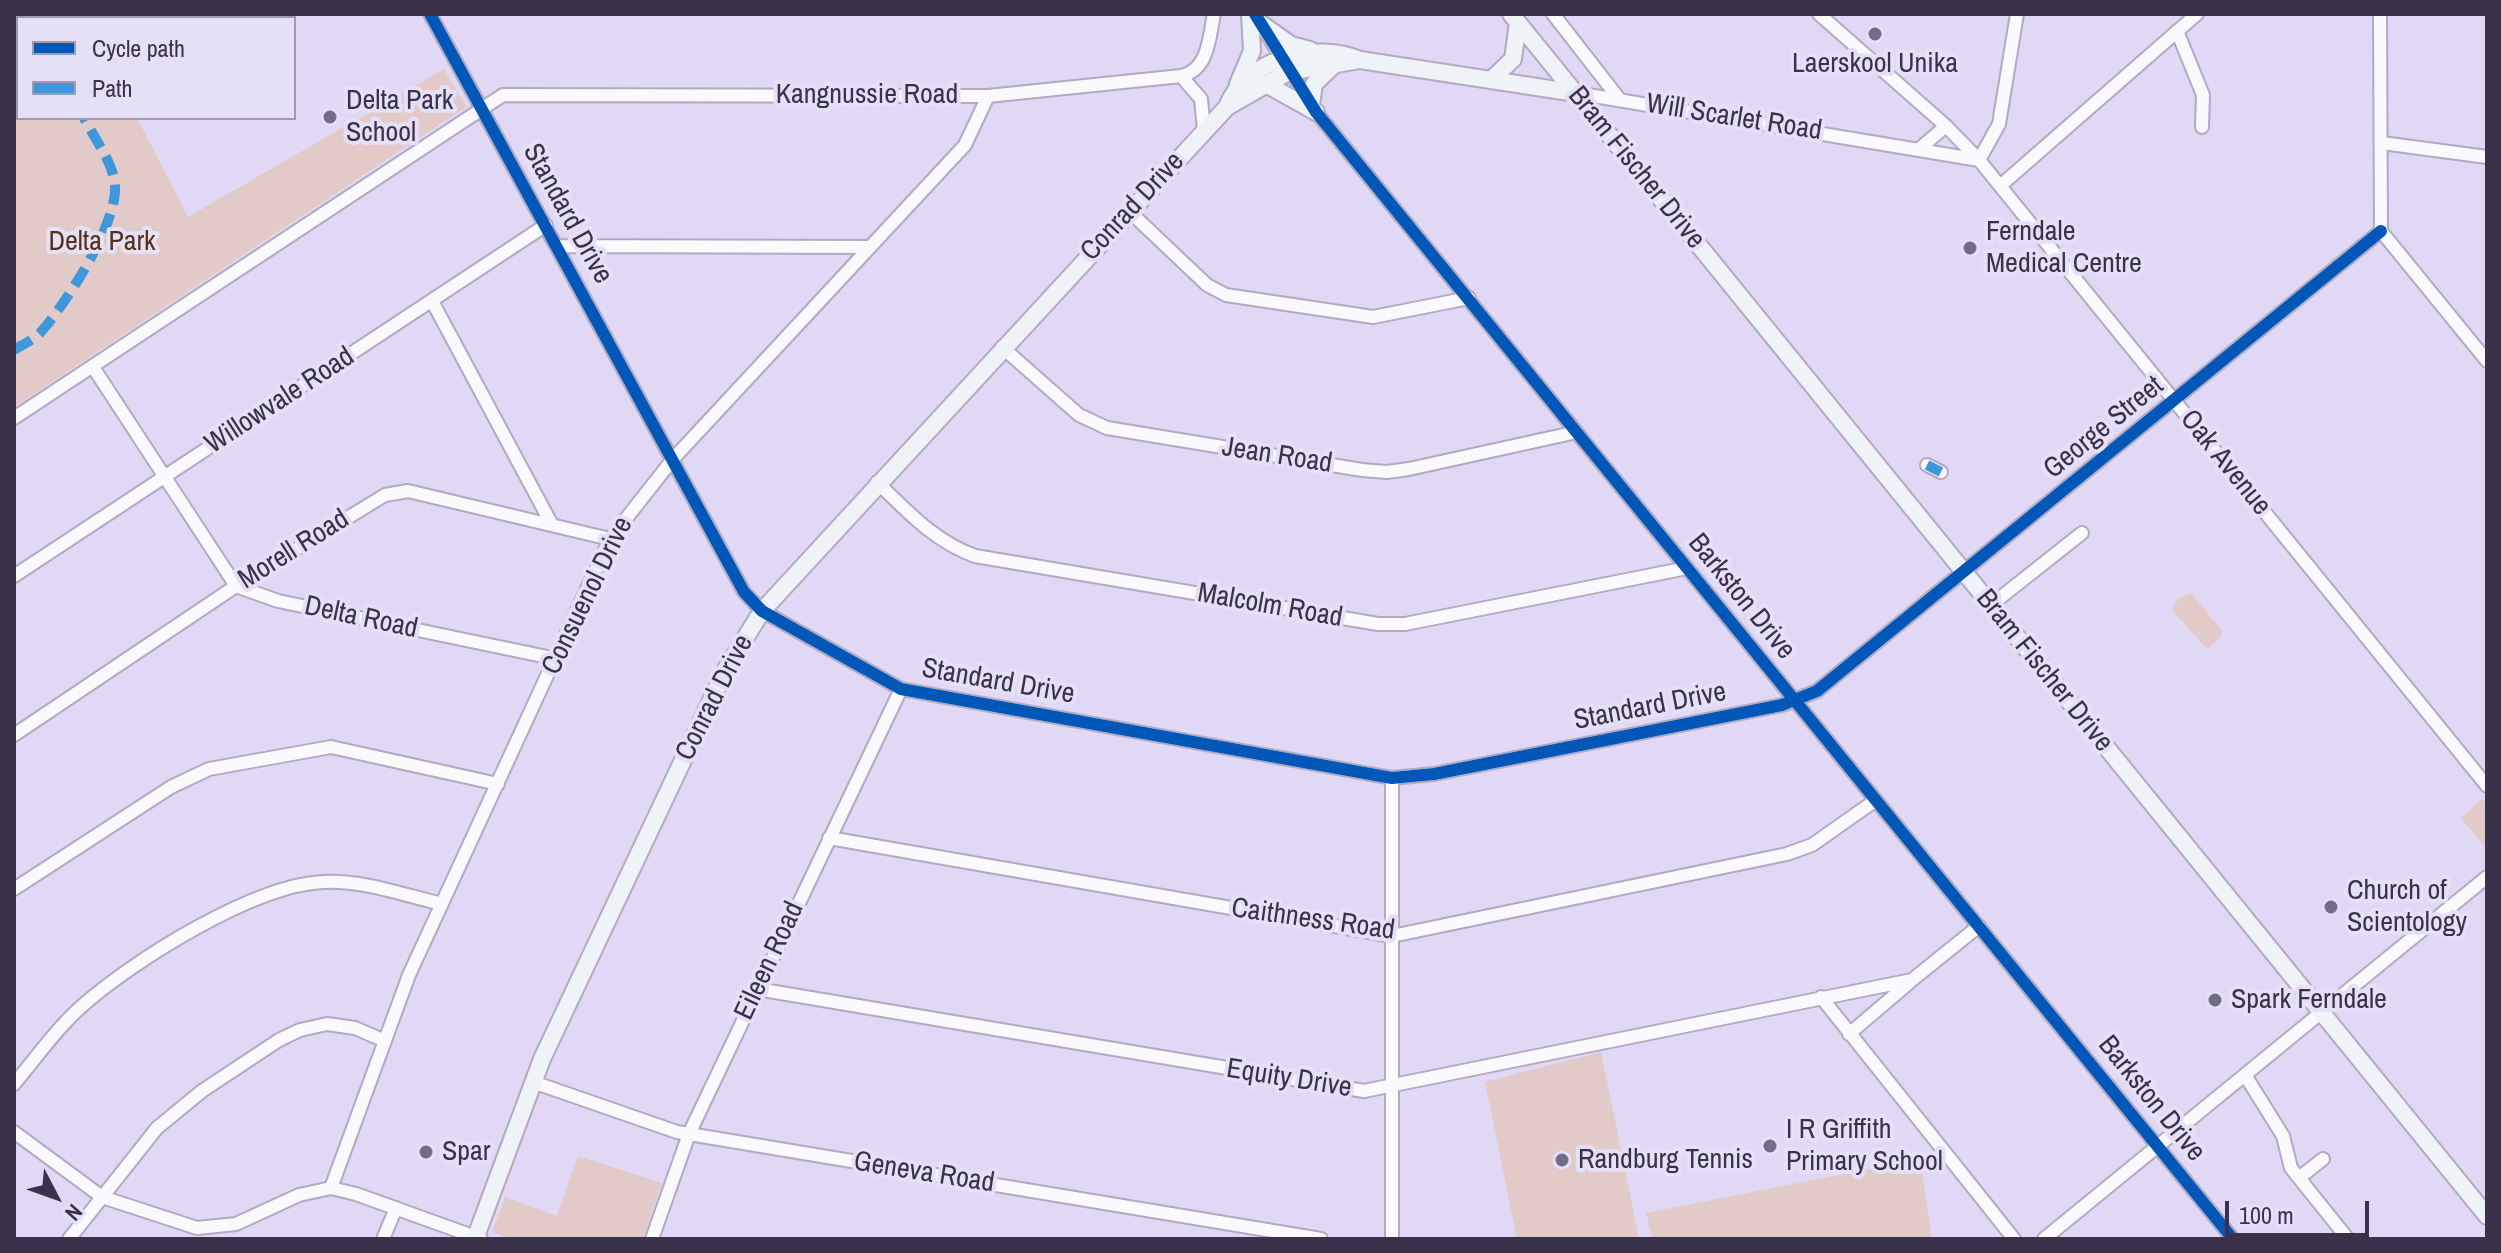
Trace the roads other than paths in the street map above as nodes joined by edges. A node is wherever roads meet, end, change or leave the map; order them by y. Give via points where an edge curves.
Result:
1 (430, 14) edge
2 (1214, 14) edge
3 (1553, 14) edge
4 (2017, 14) edge
5 (2197, 14) edge
6 (2380, 14) edge
7 (1825, 16) edge
8 (1255, 17) edge
9 (1514, 19) edge
10 (2177, 31) junction
11 (1318, 52) junction
12 (1360, 60) junction
13 (1335, 64) junction
14 (1285, 66) junction
15 (1181, 76) junction
16 (1492, 79) junction
17 (1266, 84) junction
18 (1236, 89) junction
19 (1576, 93) junction
20 (988, 96) junction
21 (1620, 100) junction
22 (1227, 107) junction
23 (1314, 108) junction
24 (482, 109) junction
25 (1946, 126) junction
26 (2202, 127) dead end
27 (1204, 130) junction
28 (2382, 143) junction
29 (1919, 149) junction
30 (2487, 157) edge
31 (1979, 160) junction
32 (2000, 186) junction
33 (1129, 211) junction
34 (546, 225) junction
35 (2381, 231) junction
36 (558, 246) junction
37 (869, 247) junction
38 (1469, 298) junction
39 (432, 301) junction
40 (1002, 347) junction
41 (2487, 361) edge
42 (93, 367) junction
43 (2175, 401) junction
44 (14, 418) edge
45 (1577, 432) junction
46 (673, 459) junction
47 (1927, 465) dead end
48 (1941, 472) dead end
49 (165, 476) junction
50 (877, 482) junction
51 (551, 523) junction
52 (2082, 533) dead end
53 (610, 539) junction
54 (1687, 568) junction
55 (1963, 572) junction
56 (14, 576) edge
57 (236, 586) junction
58 (1991, 605) junction
59 (762, 611) junction
60 (557, 659) junction
61 (1855, 660) joint
62 (901, 689) junction
63 (1795, 701) junction
64 (14, 735) edge
65 (1392, 778) junction
66 (498, 784) junction
67 (2487, 786) edge
68 (1876, 800) junction
69 (829, 838) junction
70 (2487, 877) edge
71 (14, 889) edge
72 (442, 904) junction
73 (1979, 926) junction
74 (1392, 936) junction
75 (1912, 980) junction
76 (757, 989) junction
77 (1821, 997) junction
78 (2323, 1013) junction
79 (1849, 1034) junction
80 (385, 1041) junction
81 (2242, 1078) junction
82 (533, 1082) junction
83 (14, 1084) edge
84 (1391, 1085) junction
85 (14, 1132) edge
86 (689, 1134) junction
87 (2158, 1146) junction
88 (2323, 1159) dead end
89 (2299, 1178) junction
90 (331, 1188) junction
91 (102, 1197) junction
92 (396, 1208) junction
93 (2487, 1216) edge
94 (477, 1238) edge
95 (69, 1239) edge
96 (383, 1239) edge
97 (652, 1239) edge
98 (1321, 1239) edge
99 (1392, 1239) edge
100 (2014, 1239) edge
101 (2044, 1239) edge
102 (2233, 1239) edge
103 (2348, 1239) edge

1 - 24 street, Standard Drive
2 - 15 street via 1202,63
3 - 21 street, Bram Fischer Drive
4 - 31 street via 1999,124
5 - 10 street
6 - 28 street
7 - 25 street, Oak Avenue
8 - 11 street via 1292,46
8 - 14 street, Barkston Drive
8 - 18 street, Conrad Drive via 1252,51
9 - 16 street via 1513,59
9 - 19 street, Bram Fischer Drive
10 - 26 street via 2203,95
10 - 32 street
11 - 12 street, Will Scarlet Road
11 - 14 street, Will Scarlet Road
12 - 13 street, Will Scarlet Road
12 - 16 street, Will Scarlet Road
13 - 14 street, Will Scarlet Road
13 - 23 street via 1314,84
14 - 17 street, Conrad Drive
14 - 18 street
14 - 23 street, Barkston Drive
15 - 20 street, Kangnussie Road
15 - 27 street via 1201,99
16 - 19 street, Will Scarlet Road
17 - 22 street, Conrad Drive
17 - 23 street
18 - 22 street, Conrad Drive
19 - 21 street, Will Scarlet Road
19 - 55 street, Bram Fischer Drive
20 - 24 street, Kangnussie Road via 518,93 495,98
20 - 37 street, Consuenol Drive via 965,145
21 - 29 street, Will Scarlet Road
22 - 27 street, Conrad Drive
23 - 38 street, Barkston Drive
24 - 34 street, Standard Drive
24 - 42 street, Kangnussie Road
25 - 29 street
25 - 31 street, Oak Avenue
27 - 33 street, Conrad Drive
28 - 30 street
28 - 35 street
29 - 31 street, Will Scarlet Road
31 - 32 street, Oak Avenue
32 - 43 street, Oak Avenue
33 - 38 street via 1207,285 1226,295 1373,317
33 - 40 street, Conrad Drive
34 - 36 street, Standard Drive
34 - 39 street, Willowvale Road
35 - 41 street
35 - 43 street, George Street
36 - 37 street
36 - 46 street, Standard Drive
37 - 46 street, Consuenol Drive
38 - 45 street, Barkston Drive
39 - 49 street, Willowvale Road
39 - 51 street
40 - 45 street, Jean Road via 1079,415 1107,428 1362,470 1409,469
40 - 50 street, Conrad Drive
42 - 44 street, Kangnussie Road
42 - 49 street
43 - 55 street, George Street
43 - 67 street, Oak Avenue
45 - 54 street, Barkston Drive
46 - 53 street, Consuenol Drive
46 - 59 street, Standard Drive via 744,592
47 - 48 street
49 - 56 street, Willowvale Road
49 - 57 street
50 - 54 street, Malcolm Road via 925,529 975,556 1378,624 1405,624
50 - 59 street, Conrad Drive
51 - 53 street, Morell Road
51 - 57 street, Morell Road via 398,493 372,501
52 - 58 street
53 - 60 street, Consuenol Drive
54 - 63 street, Barkston Drive
55 - 58 street, Bram Fischer Drive
55 - 61 street, George Street
57 - 60 street, Delta Road via 278,601
57 - 64 street, Morell Road
58 - 78 street, Bram Fischer Drive
59 - 62 street, Standard Drive
59 - 82 street, Conrad Drive via 726,669
60 - 66 street, Consuenol Drive
61 - 63 street, Standard Drive via 1817,691
62 - 65 street, Standard Drive
62 - 69 street, Eileen Road
63 - 65 street, Standard Drive
63 - 68 street, Barkston Drive
65 - 74 street
66 - 71 street via 331,747 209,769 171,787
66 - 72 street, Consuenol Drive
68 - 73 street, Barkston Drive
68 - 74 street, Caithness Road via 1812,845 1787,854
69 - 74 street, Caithness Road
69 - 76 street, Eileen Road
70 - 78 street
72 - 80 street, Consuenol Drive
72 - 83 street via 364,885 323,882 238,905 82,1005
73 - 75 street, Equity Drive
73 - 87 street, Barkston Drive
74 - 84 street
75 - 77 street, Equity Drive
75 - 79 street, Equity Drive
76 - 84 street, Equity Drive via 1360,1091
76 - 86 street, Eileen Road
77 - 79 street
77 - 84 street, Equity Drive
78 - 81 street
78 - 93 street, Bram Fischer Drive
79 - 100 street
80 - 90 street, Consuenol Drive
80 - 91 street via 355,1028 327,1024 279,1040 178,1108
81 - 87 street
81 - 89 street via 2283,1136 2287,1160
82 - 86 street, Geneva Road
82 - 94 street, Conrad Drive
84 - 99 street
85 - 91 street
86 - 97 street, Eileen Road
86 - 98 street, Geneva Road
87 - 101 street
87 - 102 street, Barkston Drive
88 - 89 street
89 - 103 street
90 - 91 street via 210,1229
90 - 92 street
91 - 95 street
92 - 94 street
92 - 96 street

